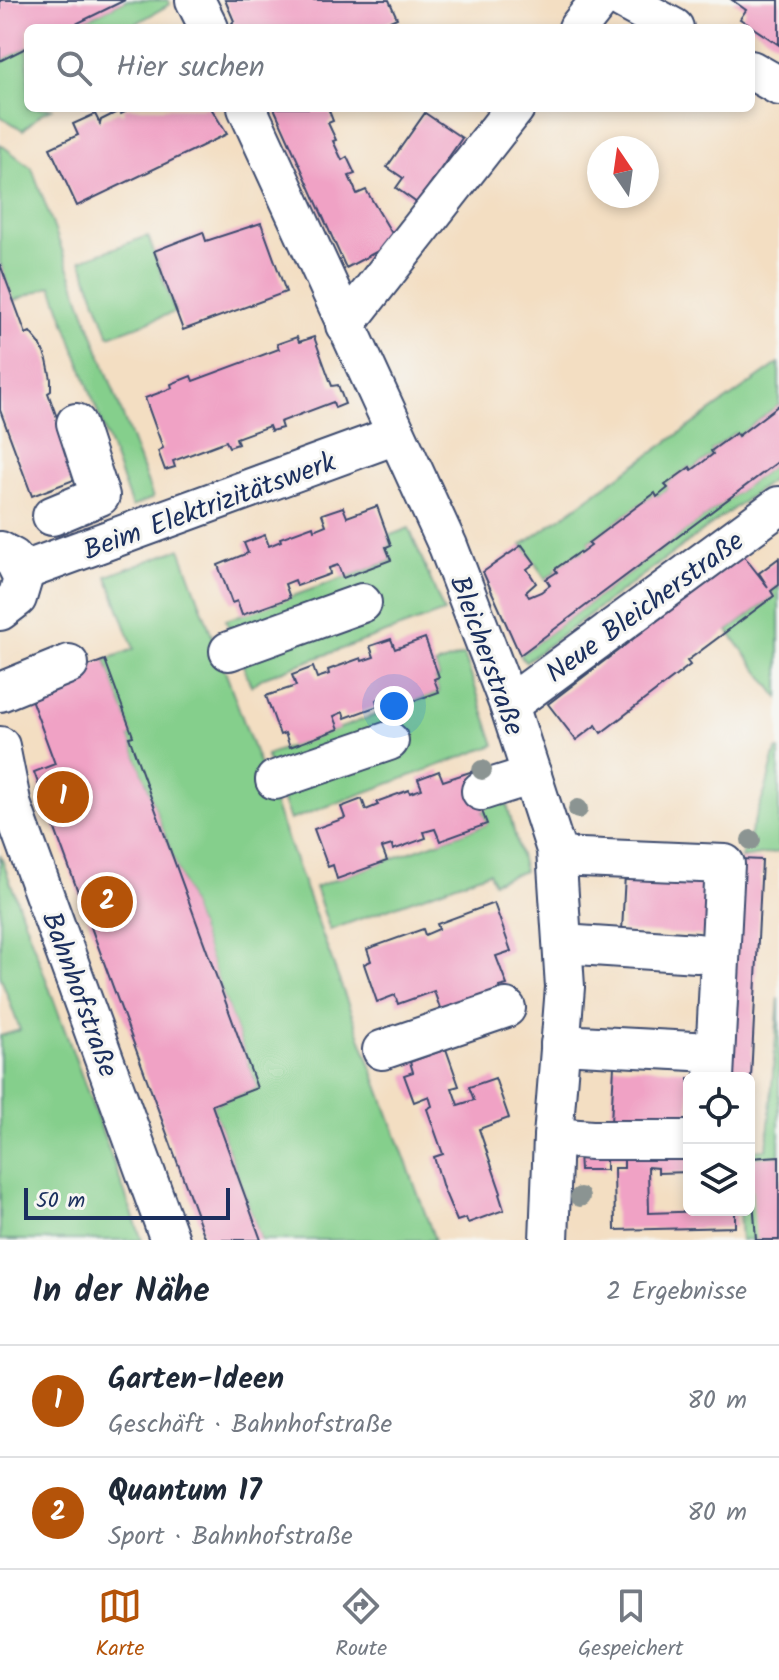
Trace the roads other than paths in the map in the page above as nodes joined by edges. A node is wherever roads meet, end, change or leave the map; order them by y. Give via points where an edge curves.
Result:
1 (195, 0) edge
2 (600, 0) edge
3 (623, 0) edge
4 (207, 24) edge
5 (581, 24) edge
6 (667, 24) edge
7 (755, 72) edge
8 (779, 86) edge
9 (249, 112) edge
10 (512, 112) edge
11 (345, 325) junction
12 (76, 423) dead end
13 (396, 435) junction
14 (100, 496) junction
15 (779, 506) edge
16 (52, 516) dead end
17 (115, 539) junction
18 (10, 562) edge
19 (362, 603) dead end
20 (0, 611) edge
21 (229, 651) dead end
22 (69, 664) dead end
23 (0, 692) edge
24 (509, 705) junction
25 (389, 741) dead end
26 (0, 746) edge
27 (532, 775) junction
28 (275, 780) dead end
29 (481, 791) dead end
30 (557, 857) junction
31 (563, 944) junction
32 (697, 953) dead end
33 (506, 1008) dead end
34 (560, 1044) junction
35 (382, 1050) dead end
36 (704, 1065) edge
37 (553, 1137) junction
38 (683, 1140) edge
39 (170, 1240) edge
40 (549, 1240) edge

1 - 4 street
2 - 5 street
3 - 6 street
7 - 8 street
9 - 11 street, Bleicherstraße
10 - 11 street
11 - 13 street, Bleicherstraße
12 - 14 street
13 - 17 street, Beim Elektrizitätswerk
13 - 24 street, Bleicherstraße via 448,546
14 - 16 street
14 - 17 street
15 - 24 street, Neue Bleicherstraße
17 - 18 street, Beim Elektrizitätswerk
18 - 20 street via 22,588
19 - 21 street
22 - 23 street
24 - 27 street, Bleicherstraße
25 - 28 street
26 - 39 street, Bahnhofstraße via 12,806
27 - 29 street
27 - 30 street, Bleicherstraße
30 - 31 street, Bleicherstraße
30 - 36 street via 725,864
31 - 32 street
31 - 34 street, Bleicherstraße
33 - 35 street
34 - 36 street
34 - 37 street, Bleicherstraße
37 - 38 street
37 - 40 street, Bleicherstraße

